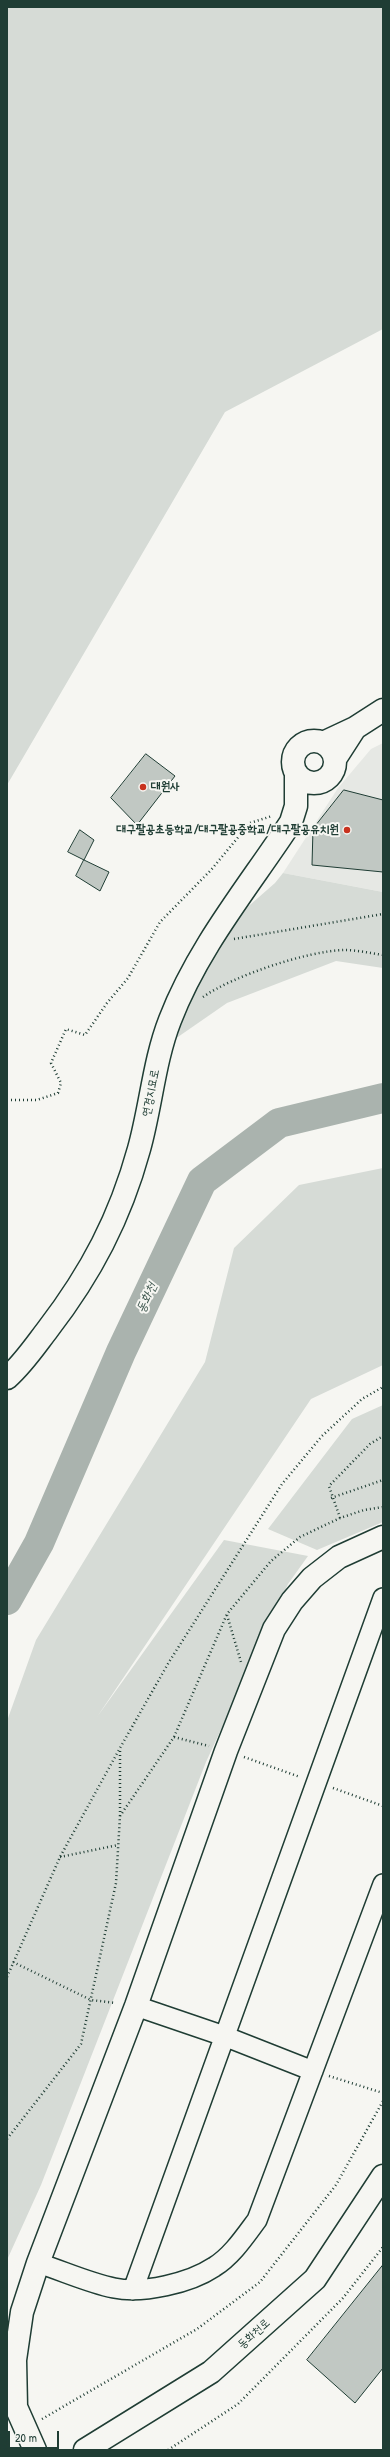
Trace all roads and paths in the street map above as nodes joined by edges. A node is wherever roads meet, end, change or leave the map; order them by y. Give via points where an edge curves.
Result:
1 (383, 710) edge
2 (329, 751) junction
3 (305, 778) junction
4 (287, 809) junction
5 (383, 914) edge
6 (208, 944) junction
7 (383, 955) edge
8 (200, 999) dead end
9 (7, 1100) edge
10 (7, 1378) edge
11 (383, 1387) edge
12 (383, 1436) edge
13 (383, 1480) edge
14 (331, 1498) junction
15 (383, 1507) edge
16 (340, 1518) junction
17 (383, 1536) edge
18 (383, 1598) edge
19 (227, 1614) junction
20 (241, 1664) dead end
21 (174, 1736) junction
22 (120, 1748) junction
23 (226, 1751) junction
24 (120, 1816) junction
25 (118, 1845) junction
26 (60, 1857) junction
27 (383, 1884) edge
28 (13, 1962) junction
29 (7, 1977) edge
30 (90, 2000) junction
31 (128, 2005) junction
32 (224, 2036) junction
33 (313, 2071) junction
34 (383, 2093) edge
35 (383, 2101) edge
36 (7, 2139) edge
37 (383, 2176) edge
38 (383, 2247) edge
39 (38, 2263) junction
40 (133, 2290) junction
41 (25, 2429) junction
42 (35, 2450) edge
43 (85, 2450) edge
44 (168, 2450) edge

1 - 2 street via 355,728
2 - 3 street via 332,773 328,778
2 - 3 street via 308,742 298,748 293,761
3 - 4 street, 연경지묘로
4 - 6 street, 연경지묘로 via 291,822
4 - 9 path via 250,823 211,870 160,922 128,978 85,1035 66,1029 51,1063 61,1083 58,1093 37,1100
5 - 6 path
6 - 10 street, 연경지묘로 via 170,1019 158,1056 140,1149 117,1217 97,1258 68,1303 18,1368
7 - 8 path via 345,950 316,953 217,987
11 - 22 path via 362,1399 322,1436 282,1484 169,1662
12 - 14 path via 370,1444 329,1486
13 - 14 path
14 - 16 path
15 - 16 path
16 - 19 path via 300,1537 271,1561
17 - 23 street via 339,1557 312,1578 292,1601 274,1629
18 - 32 street
19 - 20 path
19 - 21 path
21 - 23 path
21 - 24 path
22 - 24 path
22 - 26 path
23 - 31 street
24 - 25 path
25 - 26 path
25 - 30 path via 116,1883
26 - 28 path
27 - 33 street
28 - 29 path
28 - 30 path
30 - 31 path
30 - 36 path via 81,2044
31 - 32 street
31 - 39 street
32 - 33 street
32 - 40 street
33 - 34 path
33 - 40 street via 257,2220 239,2244 214,2267 179,2283
35 - 41 path via 336,2185 260,2282 196,2329
37 - 43 street, 동화천로 via 315,2279 211,2372
38 - 44 path via 343,2298 238,2404
39 - 40 street via 113,2288
39 - 41 street via 22,2312 15,2360 16,2407
41 - 42 street

